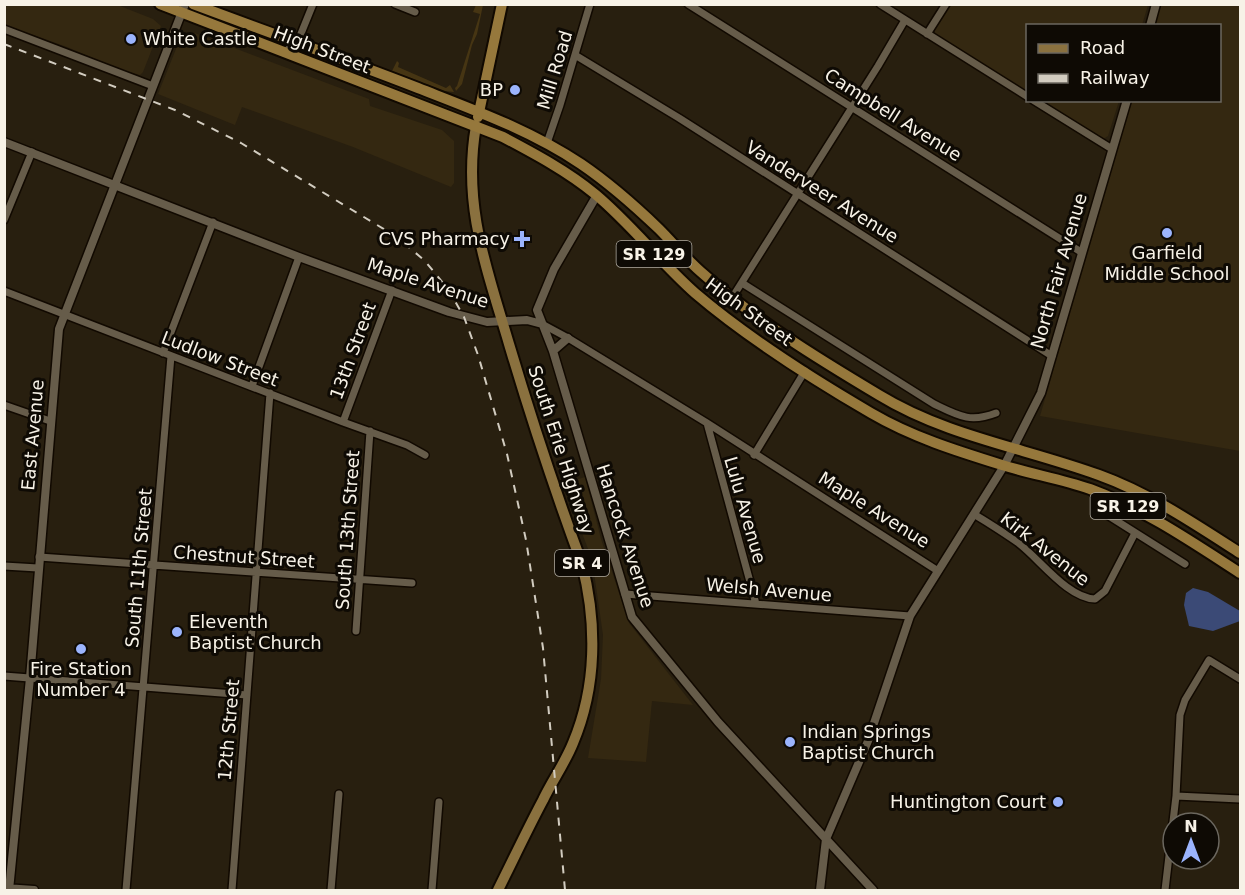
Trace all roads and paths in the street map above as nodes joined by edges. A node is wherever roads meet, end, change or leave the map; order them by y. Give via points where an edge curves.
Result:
1 (160, 4) edge
2 (193, 4) edge
3 (313, 4) edge
4 (395, 4) edge
5 (502, 4) edge
6 (590, 4) edge
7 (688, 4) edge
8 (880, 4) edge
9 (946, 4) edge
10 (1156, 4) edge
11 (183, 9) edge
12 (415, 12) dead end
13 (905, 20) junction
14 (1151, 24) edge
15 (4, 29) edge
16 (927, 34) junction
17 (298, 42) junction
18 (284, 53) junction
19 (575, 55) junction
20 (153, 86) junction
21 (1026, 96) edge
22 (1036, 102) edge
23 (1126, 102) edge
24 (851, 108) junction
25 (479, 111) junction
26 (476, 126) junction
27 (4, 142) edge
28 (547, 143) junction
29 (1112, 149) junction
30 (32, 152) junction
31 (114, 185) junction
32 (797, 194) junction
33 (597, 195) junction
34 (4, 220) edge
35 (213, 222) junction
36 (1082, 252) junction
37 (299, 257) junction
38 (742, 283) junction
39 (392, 290) junction
40 (4, 291) edge
41 (732, 298) junction
42 (64, 315) junction
43 (502, 321) junction
44 (542, 324) junction
45 (568, 338) junction
46 (553, 351) junction
47 (163, 353) junction
48 (171, 356) junction
49 (1052, 356) junction
50 (805, 371) junction
51 (252, 386) junction
52 (270, 393) junction
53 (4, 405) edge
54 (996, 413) dead end
55 (50, 421) junction
56 (343, 422) junction
57 (707, 423) junction
58 (370, 431) junction
59 (1014, 448) junction
60 (425, 455) dead end
61 (754, 455) junction
62 (1004, 466) junction
63 (1101, 511) dead end
64 (974, 514) junction
65 (1135, 533) junction
66 (1240, 553) edge
67 (39, 557) junction
68 (1185, 564) dead end
69 (4, 566) edge
70 (154, 566) junction
71 (38, 568) junction
72 (939, 571) junction
73 (258, 573) junction
74 (1240, 573) edge
75 (360, 581) junction
76 (412, 583) dead end
77 (625, 594) junction
78 (756, 604) junction
79 (910, 616) junction
80 (356, 631) dead end
81 (4, 676) edge
82 (30, 678) junction
83 (1240, 679) edge
84 (144, 687) junction
85 (246, 695) junction
86 (339, 794) dead end
87 (1176, 796) junction
88 (1240, 799) edge
89 (439, 802) dead end
90 (826, 839) junction
91 (8, 889) edge
92 (34, 891) edge
93 (126, 891) edge
94 (232, 891) edge
95 (331, 891) edge
96 (432, 891) edge
97 (498, 891) edge
98 (820, 891) edge
99 (873, 891) edge
100 (1165, 891) edge

1 - 11 highway, High Street / SR 129
2 - 17 highway, High Street / SR 129
3 - 17 street
4 - 12 street
5 - 25 highway, SR 4
6 - 19 street, Mill Road
7 - 24 street, Campbell Avenue
8 - 13 street
9 - 16 street
10 - 14 street
11 - 18 highway, High Street / SR 129
11 - 20 street, East Avenue
13 - 16 street
13 - 24 street
15 - 20 street
16 - 21 street
17 - 18 street
17 - 25 highway, High Street / SR 129
18 - 26 highway, High Street / SR 129
19 - 28 street, Mill Road
19 - 32 street, Vanderveer Avenue
20 - 31 street, East Avenue
22 - 29 street
23 - 29 street, North Fair Avenue
24 - 32 street
24 - 36 street, Campbell Avenue
25 - 26 highway, South Erie Highway / SR 4
25 - 28 highway, High Street / SR 129
26 - 33 highway, High Street / SR 129 via 543,158
26 - 43 main road, South Erie Highway / SR 4 via 471,166 473,209
27 - 30 street, Maple Avenue
28 - 41 highway, High Street / SR 129 via 627,199
29 - 36 street, North Fair Avenue
30 - 31 street, Maple Avenue
30 - 34 street
31 - 35 street, Maple Avenue
31 - 42 street, East Avenue
32 - 38 street
32 - 49 street, Vanderveer Avenue
33 - 44 street, Hancock Avenue via 538,303
33 - 50 highway, High Street / SR 129 via 695,293 754,339
35 - 37 street, Maple Avenue
35 - 47 street
36 - 49 street, North Fair Avenue
37 - 39 street, Maple Avenue
37 - 51 street
38 - 41 street
38 - 54 street, High Street via 934,404 960,416 981,419
39 - 43 street, Maple Avenue via 464,317
39 - 56 street, 13th Street
40 - 42 street, Ludlow Street
41 - 59 highway, High Street / SR 129 via 766,324 908,411 956,431
42 - 47 street, Ludlow Street
42 - 55 street, East Avenue via 59,329
43 - 44 street, Maple Avenue
43 - 97 main road, South Erie Highway / SR 4 via 544,461 582,564 592,646 587,704 573,744
44 - 45 street, Maple Avenue
44 - 46 street, Hancock Avenue
45 - 46 street
45 - 57 street, Maple Avenue
46 - 77 street, Hancock Avenue
47 - 48 street, Ludlow Street
48 - 51 street, Ludlow Street
48 - 70 street, South 11th Street
49 - 59 street, North Fair Avenue via 1041,393
50 - 61 street
50 - 62 highway, High Street / SR 129 via 912,435
51 - 52 street, Ludlow Street
52 - 56 street, Ludlow Street
52 - 73 street, 12th Street
53 - 55 street
55 - 67 street, East Avenue
56 - 58 street, Ludlow Street
57 - 61 street, Maple Avenue
57 - 78 street, Lulu Avenue
58 - 60 street, Ludlow Street
58 - 75 street, South 13th Street
59 - 62 street, North Fair Avenue
59 - 66 highway, High Street / SR 129 via 1130,488
61 - 72 street, Maple Avenue
62 - 64 street, North Fair Avenue
62 - 74 highway, High Street / SR 129 via 1069,482 1116,500
63 - 65 street
64 - 65 street, Kirk Avenue via 1019,543 1084,599 1095,599 1105,591
64 - 72 street, North Fair Avenue
65 - 68 street
67 - 70 street, Chestnut Street
67 - 71 street, East Avenue
69 - 71 street
70 - 73 street, Chestnut Street
70 - 84 street, South 11th Street
71 - 82 street, East Avenue
72 - 79 street, North Fair Avenue
73 - 75 street, Chestnut Street
73 - 85 street, 12th Street
75 - 76 street, Chestnut Street
75 - 80 street, South 13th Street
77 - 78 street, Welsh Avenue
77 - 90 street, Hancock Avenue via 632,617 717,722
78 - 79 street, Welsh Avenue
79 - 90 street, North Fair Avenue via 868,741
81 - 82 street
82 - 84 street
82 - 91 street, East Avenue
83 - 87 street via 1209,660 1185,700 1180,715
84 - 85 street
84 - 93 street, South 11th Street
85 - 94 street, 12th Street
86 - 95 street
87 - 88 street
87 - 100 street
89 - 96 street
90 - 98 street, North Fair Avenue
90 - 99 street, Hancock Avenue
91 - 92 street

